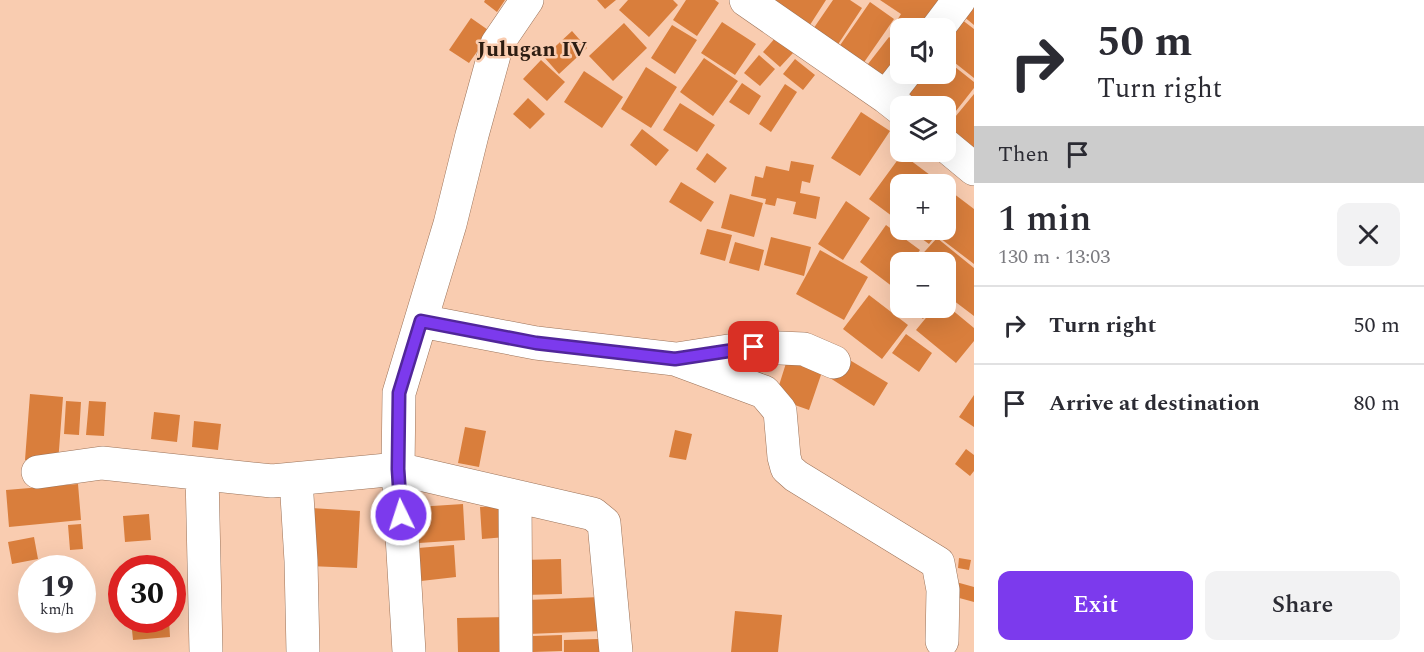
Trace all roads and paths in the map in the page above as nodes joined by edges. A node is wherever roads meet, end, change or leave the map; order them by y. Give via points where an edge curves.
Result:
1 (527, 0) edge
2 (746, 0) edge
3 (959, 0) edge
4 (946, 18) edge
5 (897, 93) edge
6 (956, 154) edge
7 (974, 169) edge
8 (421, 321) junction
9 (675, 359) junction
10 (834, 362) dead end
11 (398, 469) junction
12 (38, 472) dead end
13 (202, 474) junction
14 (296, 479) junction
15 (515, 496) junction
16 (942, 641) dead end
17 (206, 652) edge
18 (303, 652) edge
19 (410, 652) edge
20 (516, 652) edge
21 (616, 652) edge

1 - 8 street via 497,44
2 - 5 street
3 - 4 street
6 - 7 street
8 - 9 street via 536,343
8 - 11 street via 399,393
9 - 10 street via 754,347 804,349
9 - 16 street via 764,392 780,411 787,468 938,563 943,590
11 - 14 street
11 - 15 street
11 - 19 street
12 - 13 street via 102,463
13 - 14 street via 272,481
13 - 17 street
14 - 18 street
15 - 20 street
15 - 21 street via 593,514 604,523

